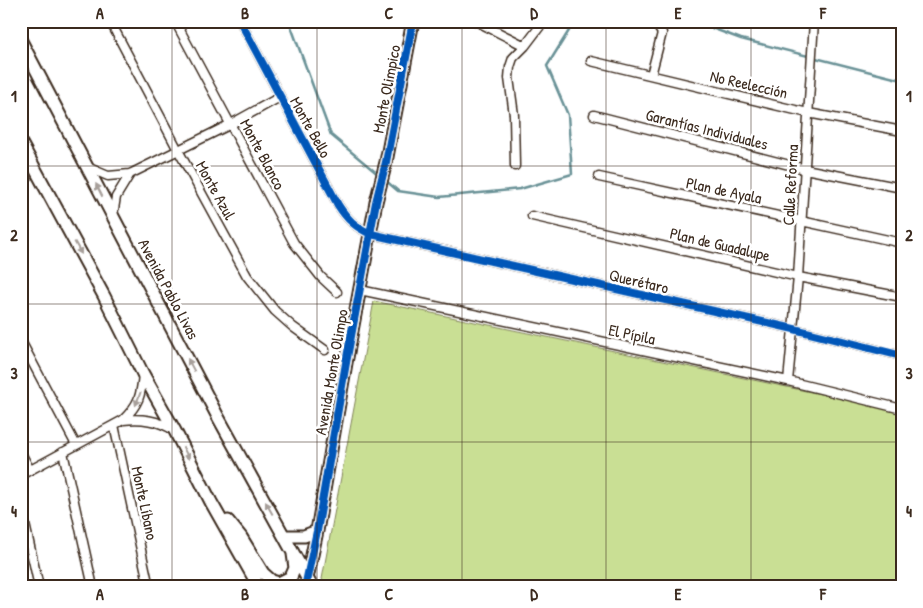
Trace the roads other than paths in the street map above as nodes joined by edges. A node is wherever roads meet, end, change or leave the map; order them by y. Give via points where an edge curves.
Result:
1 (110, 21) edge
2 (175, 21) edge
3 (240, 21) edge
4 (413, 21) edge
5 (476, 21) edge
6 (544, 21) edge
7 (648, 21) edge
8 (814, 21) edge
9 (21, 42) edge
10 (525, 46) junction
11 (591, 61) dead end
12 (651, 75) junction
13 (280, 97) junction
14 (808, 113) junction
15 (594, 115) dead end
16 (231, 124) junction
17 (902, 131) edge
18 (21, 143) edge
19 (178, 150) junction
20 (386, 162) joint
21 (87, 166) junction
22 (516, 166) dead end
23 (805, 168) junction
24 (130, 174) junction
25 (599, 176) dead end
26 (902, 188) edge
27 (532, 216) dead end
28 (113, 217) junction
29 (802, 221) junction
30 (370, 234) junction
31 (902, 243) edge
32 (798, 277) junction
33 (360, 290) junction
34 (337, 292) dead end
35 (902, 297) edge
36 (794, 329) junction
37 (21, 341) edge
38 (325, 350) dead end
39 (902, 356) edge
40 (143, 374) junction
41 (788, 381) junction
42 (898, 408) dead end
43 (123, 420) junction
44 (114, 426) junction
45 (175, 431) junction
46 (76, 445) junction
47 (63, 452) junction
48 (21, 453) edge
49 (30, 470) junction
50 (21, 475) edge
51 (211, 502) junction
52 (21, 506) edge
53 (317, 531) junction
54 (285, 536) junction
55 (292, 550) junction
56 (308, 583) edge
57 (39, 587) edge
58 (93, 587) edge
59 (150, 587) edge
60 (259, 587) edge

1 - 19 street, Monte Azul
2 - 16 street, Monte Blanco
3 - 13 street, Monte Bello
4 - 20 main road, Monte Olimpico
5 - 10 street
6 - 10 street
7 - 12 street via 655,23 662,33
8 - 14 street, Calle Reforma
9 - 21 main road, Avenida Pablo Livas
10 - 22 street via 513,58 509,78
11 - 12 street, No Reelección
12 - 14 street, No Reelección
13 - 16 street
13 - 30 street, Monte Bello via 346,217
14 - 17 street, No Reelección
14 - 23 street, Calle Reforma
15 - 23 street, Garantías Individuales
16 - 19 street
16 - 34 street, Monte Blanco via 294,242
18 -> 40 main road
19 - 24 street
19 - 38 street, Monte Azul via 247,276 275,311
20 - 30 main road, Avenida Monte Olimpo
21 - 24 street via 108,176
28 -> 21 main road, Avenida Pablo Livas
23 - 26 street, Garantías Individuales
23 - 29 street, Calle Reforma
24 - 28 street via 116,197
25 - 29 street, Plan de Ayala
27 - 32 street, Plan de Guadalupe
54 -> 28 main road, Avenida Pablo Livas
29 - 31 street, Plan de Ayala
29 - 32 street, Calle Reforma
30 - 33 main road, Avenida Monte Olimpo
30 - 36 street, Querétaro
32 - 35 street, Plan de Guadalupe
32 - 36 street, Calle Reforma
33 - 41 street, El Pípila
33 - 53 main road, Avenida Monte Olimpo
36 - 39 street, Querétaro
36 - 41 street, Calle Reforma
37 - 46 street
40 -> 43 street via 140,398
40 - 45 main road
41 - 42 street, El Pípila
43 - 44 street
43 - 45 street via 148,419
44 - 46 street
44 - 59 street, Monte Líbano
45 -> 51 main road
46 - 47 street
47 - 49 street
47 - 58 street
48 - 49 street
49 - 50 street
51 - 55 main road via 241,537 270,580 280,583 291,577 295,568
51 - 60 main road
52 - 57 street
53 - 54 main road via 304,536
53 - 56 main road, Avenida Monte Olimpo
54 - 55 main road, Avenida Pablo Livas
55 - 56 main road, Avenida Pablo Livas

